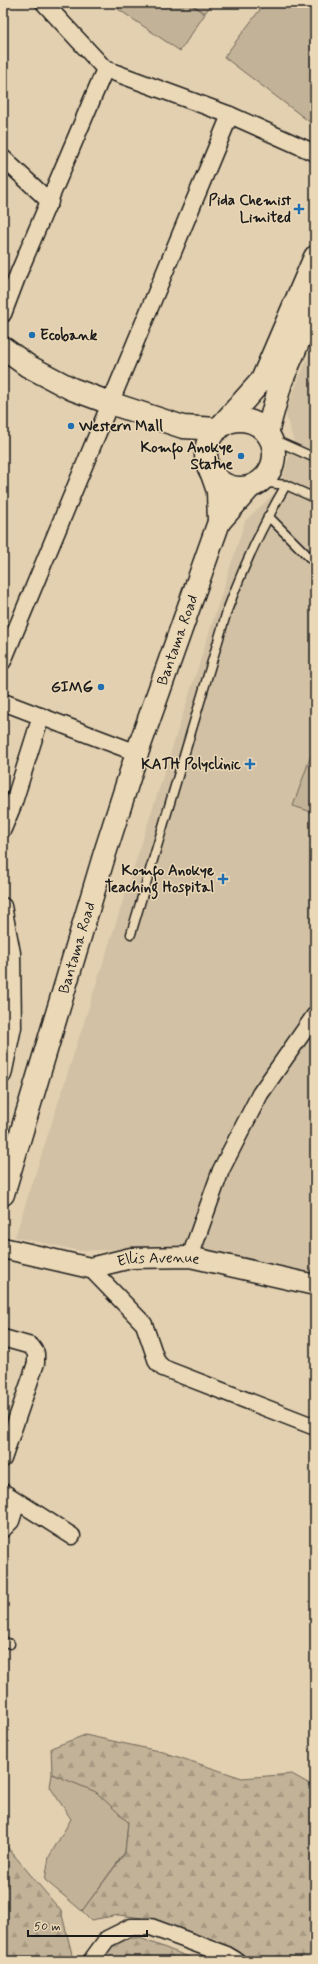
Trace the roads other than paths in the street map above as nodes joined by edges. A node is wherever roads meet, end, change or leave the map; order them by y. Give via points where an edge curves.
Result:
1 (44, 3) edge
2 (105, 69) junction
3 (230, 115) junction
4 (315, 152) edge
5 (3, 158) edge
6 (50, 202) junction
7 (315, 257) edge
8 (315, 303) edge
9 (3, 314) edge
10 (3, 348) edge
11 (110, 403) junction
12 (183, 427) junction
13 (220, 427) junction
14 (269, 436) junction
15 (315, 458) edge
16 (209, 465) junction
17 (255, 484) junction
18 (286, 485) junction
19 (315, 498) edge
20 (268, 516) junction
21 (219, 522) junction
22 (315, 562) edge
23 (3, 660) edge
24 (3, 702) edge
25 (41, 716) junction
26 (137, 753) junction
27 (3, 829) edge
28 (3, 906) edge
29 (131, 934) dead end
30 (315, 1015) edge
31 (3, 1075) edge
32 (3, 1194) edge
33 (3, 1248) edge
34 (190, 1257) junction
35 (90, 1268) junction
36 (315, 1284) edge
37 (3, 1338) edge
38 (315, 1427) edge
39 (3, 1459) edge
40 (3, 1492) edge
41 (17, 1502) junction
42 (3, 1529) edge
43 (72, 1536) dead end
44 (91, 1961) edge
45 (237, 1961) edge

1 - 2 street
2 - 3 street
2 - 6 street
3 - 4 street
3 - 11 street
5 - 6 street
6 - 9 street via 18,272
7 - 13 main road via 262,380
8 - 14 main road via 280,382
10 - 11 main road via 28,366 72,389
11 - 12 main road
11 - 23 street
12 - 13 main road
12 - 16 main road
13 - 14 main road via 232,421 251,422
13 - 16 main road via 210,438 207,449
14 - 15 lane
14 - 17 main road via 274,447 272,466
16 - 17 main road via 218,480 228,486 239,488
16 - 21 main road via 218,491
17 - 18 lane
17 - 21 main road
18 - 19 lane
18 - 20 lane
20 - 22 lane
20 - 29 lane via 242,568 227,611
21 - 26 main road, Bantama Road
24 - 25 street
25 - 26 street
25 - 27 street
26 - 32 main road, Bantama Road
28 - 31 street via 12,954 13,1027
30 - 34 street via 260,1094 221,1170
33 - 35 street, Ellis Avenue
34 - 35 street, Ellis Avenue via 131,1258
34 - 36 street, Ellis Avenue
35 - 38 street via 144,1324 157,1362 163,1368
37 - 39 street via 31,1346 36,1353 36,1363
40 - 41 street
41 - 42 street via 11,1521
41 - 43 street
44 - 45 street via 107,1939 131,1927 151,1927

